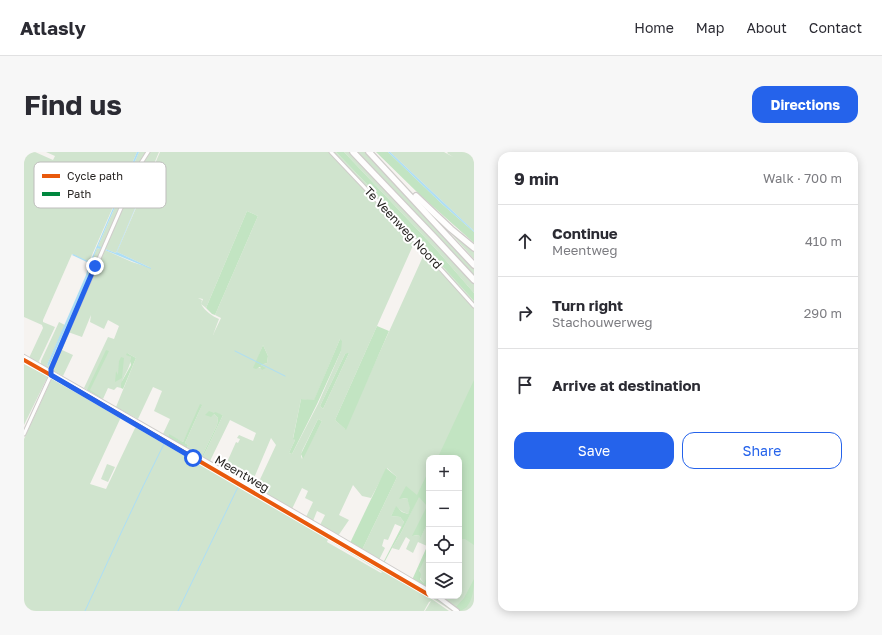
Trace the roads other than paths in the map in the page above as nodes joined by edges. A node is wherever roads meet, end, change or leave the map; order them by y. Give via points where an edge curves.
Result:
1 (148, 152) edge
2 (331, 152) edge
3 (353, 152) edge
4 (370, 152) edge
5 (375, 158) junction
6 (142, 162) edge
7 (121, 208) edge
8 (474, 248) edge
9 (474, 265) edge
10 (474, 280) edge
11 (474, 306) edge
12 (24, 357) edge
13 (51, 372) junction
14 (24, 434) edge
15 (426, 589) edge
16 (441, 599) edge
17 (457, 611) edge

1 - 6 street
2 - 11 street, Te Veenweg Noord
3 - 10 highway
4 - 5 highway
5 - 8 highway via 451,230
5 - 9 highway
7 - 13 street
12 - 13 street, Meentweg
13 - 14 street
13 - 15 street, Meentweg
16 - 17 street

